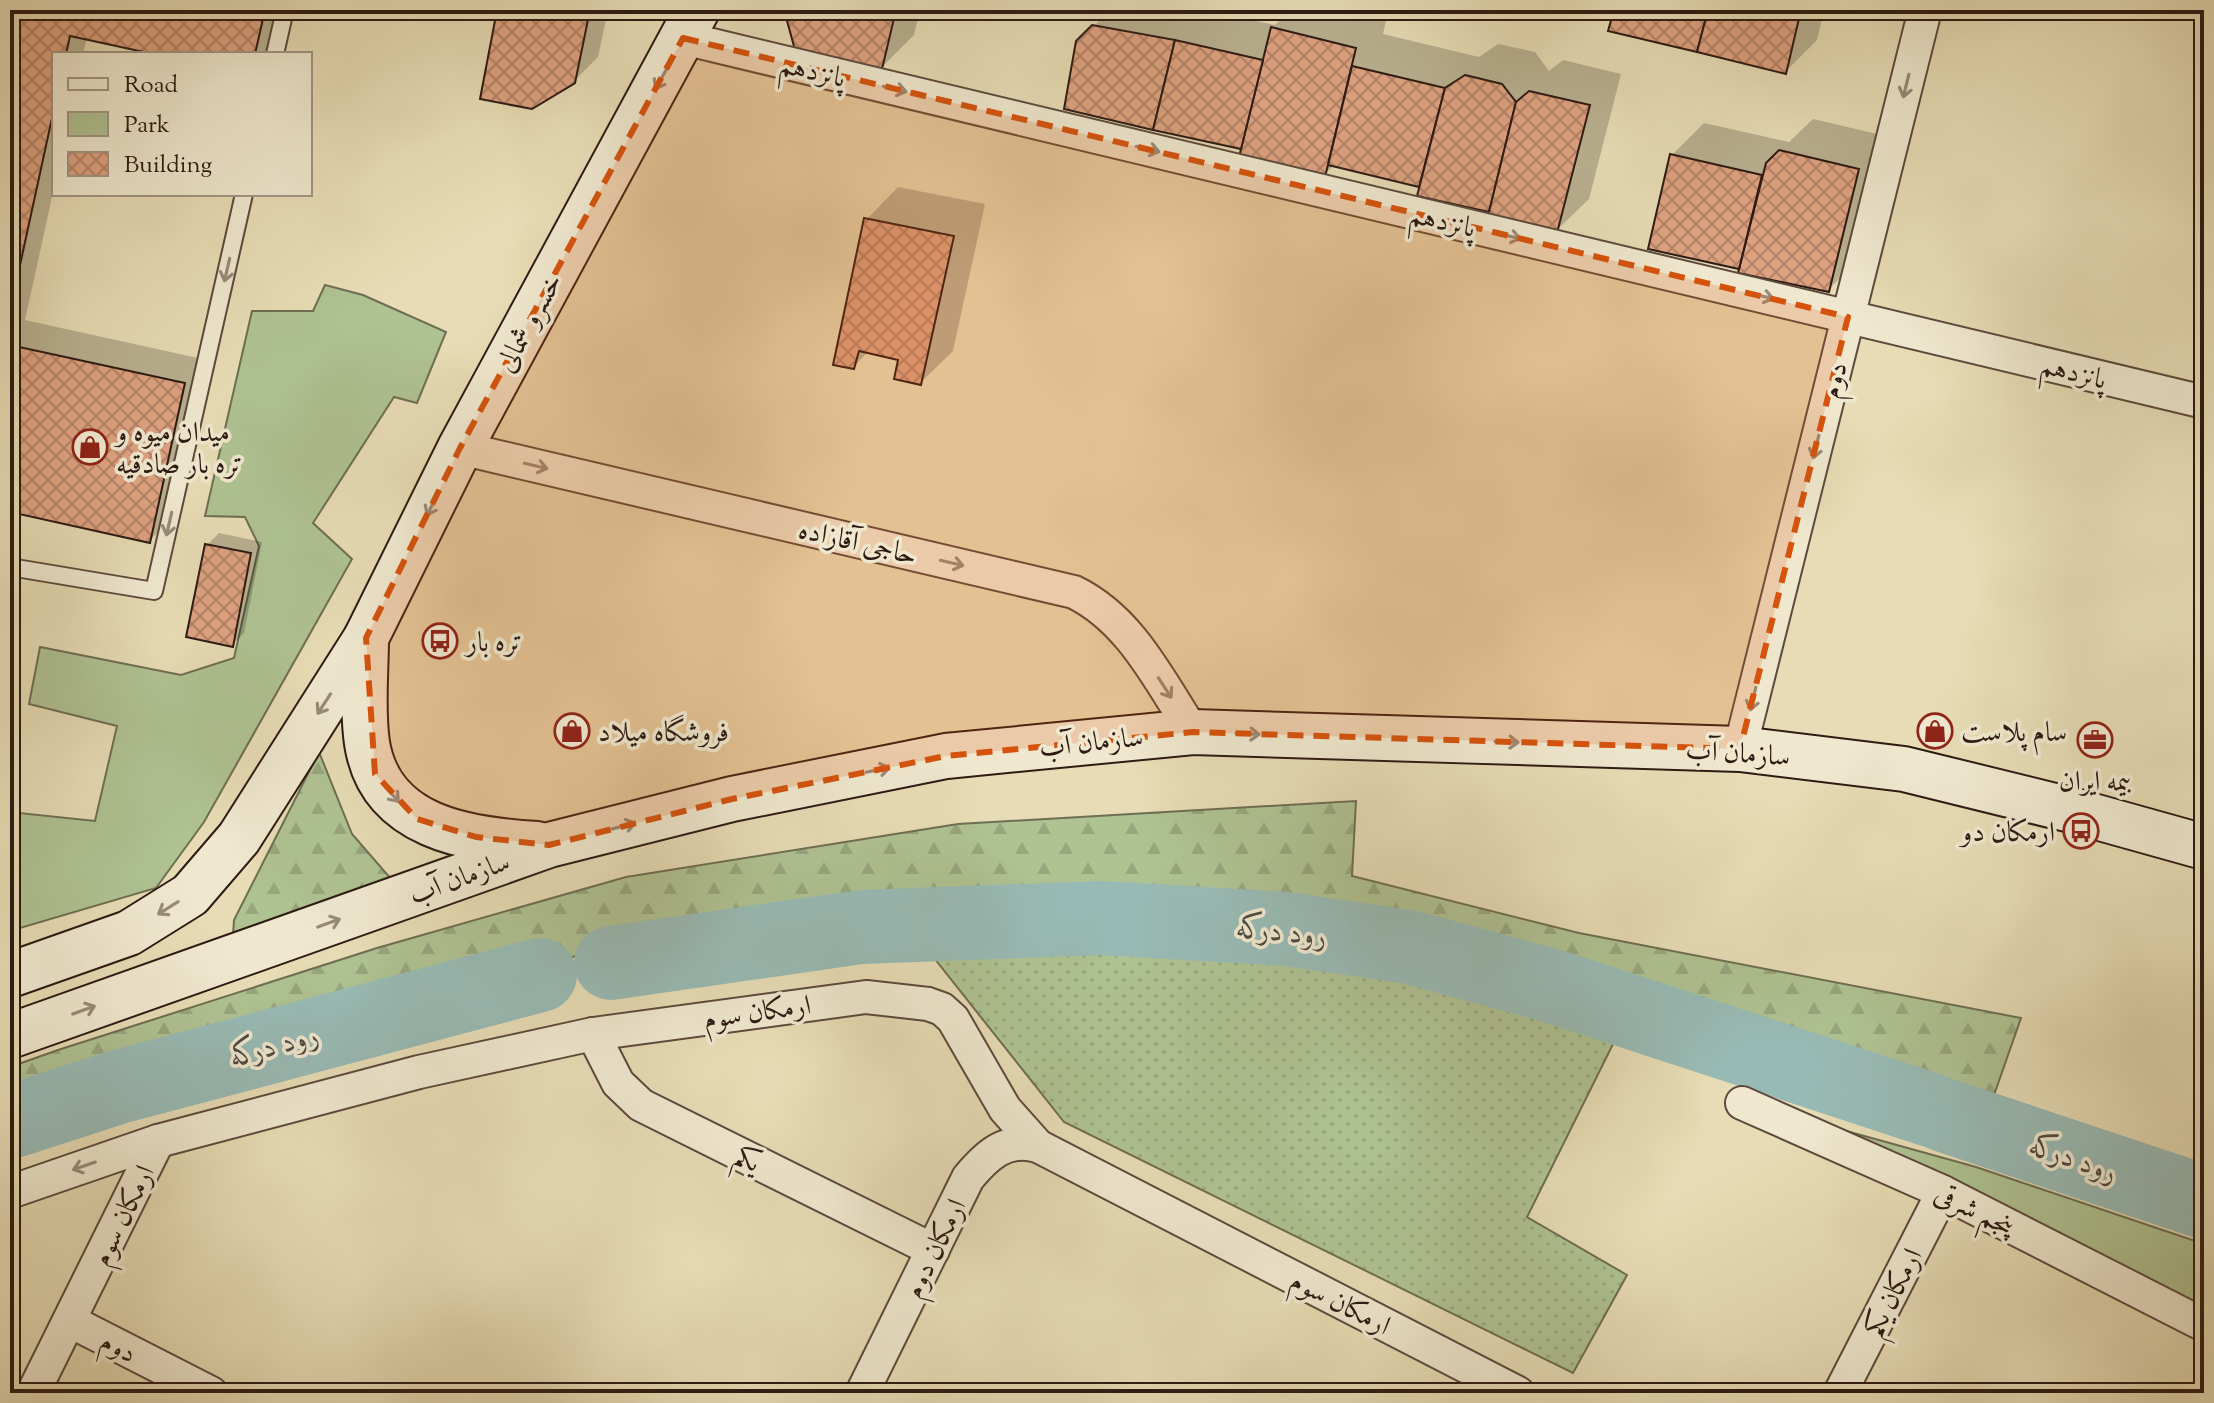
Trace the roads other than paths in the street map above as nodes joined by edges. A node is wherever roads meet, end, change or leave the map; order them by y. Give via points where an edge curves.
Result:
1 (285, 10) edge
2 (1925, 10) edge
3 (690, 24) edge
4 (275, 52) edge
5 (244, 196) edge
6 (1848, 317) junction
7 (2204, 402) edge
8 (460, 448) junction
9 (10, 567) edge
10 (366, 638) junction
11 (1193, 732) junction
12 (1740, 749) junction
13 (549, 845) junction
14 (2204, 847) edge
15 (10, 975) edge
16 (593, 1034) junction
17 (10, 1036) edge
18 (1742, 1103) dead end
19 (158, 1141) junction
20 (1038, 1146) junction
21 (10, 1192) edge
22 (1943, 1192) junction
23 (933, 1250) junction
24 (70, 1321) junction
25 (2204, 1325) edge
26 (33, 1393) edge
27 (211, 1393) edge
28 (862, 1393) edge
29 (1518, 1393) edge
30 (1840, 1393) edge

1 - 4 lane
2 -> 6 street, دوم
3 -> 6 street, پانزدهم
3 -> 8 main road, خسرو شمالی
5 -> 9 lane via 154,591
6 - 7 street, پانزدهم
6 -> 12 street, دوم
8 -> 10 main road, خسرو شمالی
8 -> 11 street, حاجی آقازاده via 1074,592 1111,615 1134,641
10 -> 13 main road via 367,742 375,774 393,798 417,819 444,830
10 -> 15 main road via 239,838 190,895 129,933
11 -> 12 main road, سازمان آب
13 -> 11 main road, سازمان آب via 732,799 946,756
12 - 14 main road, سازمان آب via 1904,769
17 -> 13 main road, سازمان آب
16 - 19 street, ارمکان سوم via 419,1072
16 - 20 street, ارمکان سوم via 866,997 928,1004 953,1019 1005,1109
16 - 23 street, یکم via 618,1083 641,1105
18 - 22 street, پنجم شرقی
19 -> 21 street
19 - 24 street, ارمکان سوم
20 - 23 street, ارمکان دوم via 1003,1146 980,1163
20 - 29 street, ارمکان سوم
22 - 25 street, پنجم شرقی
22 - 30 street, ارمکان یکم
23 - 28 street, ارمکان دوم
24 - 26 street, ارمکان سوم
24 - 27 street, دوم

